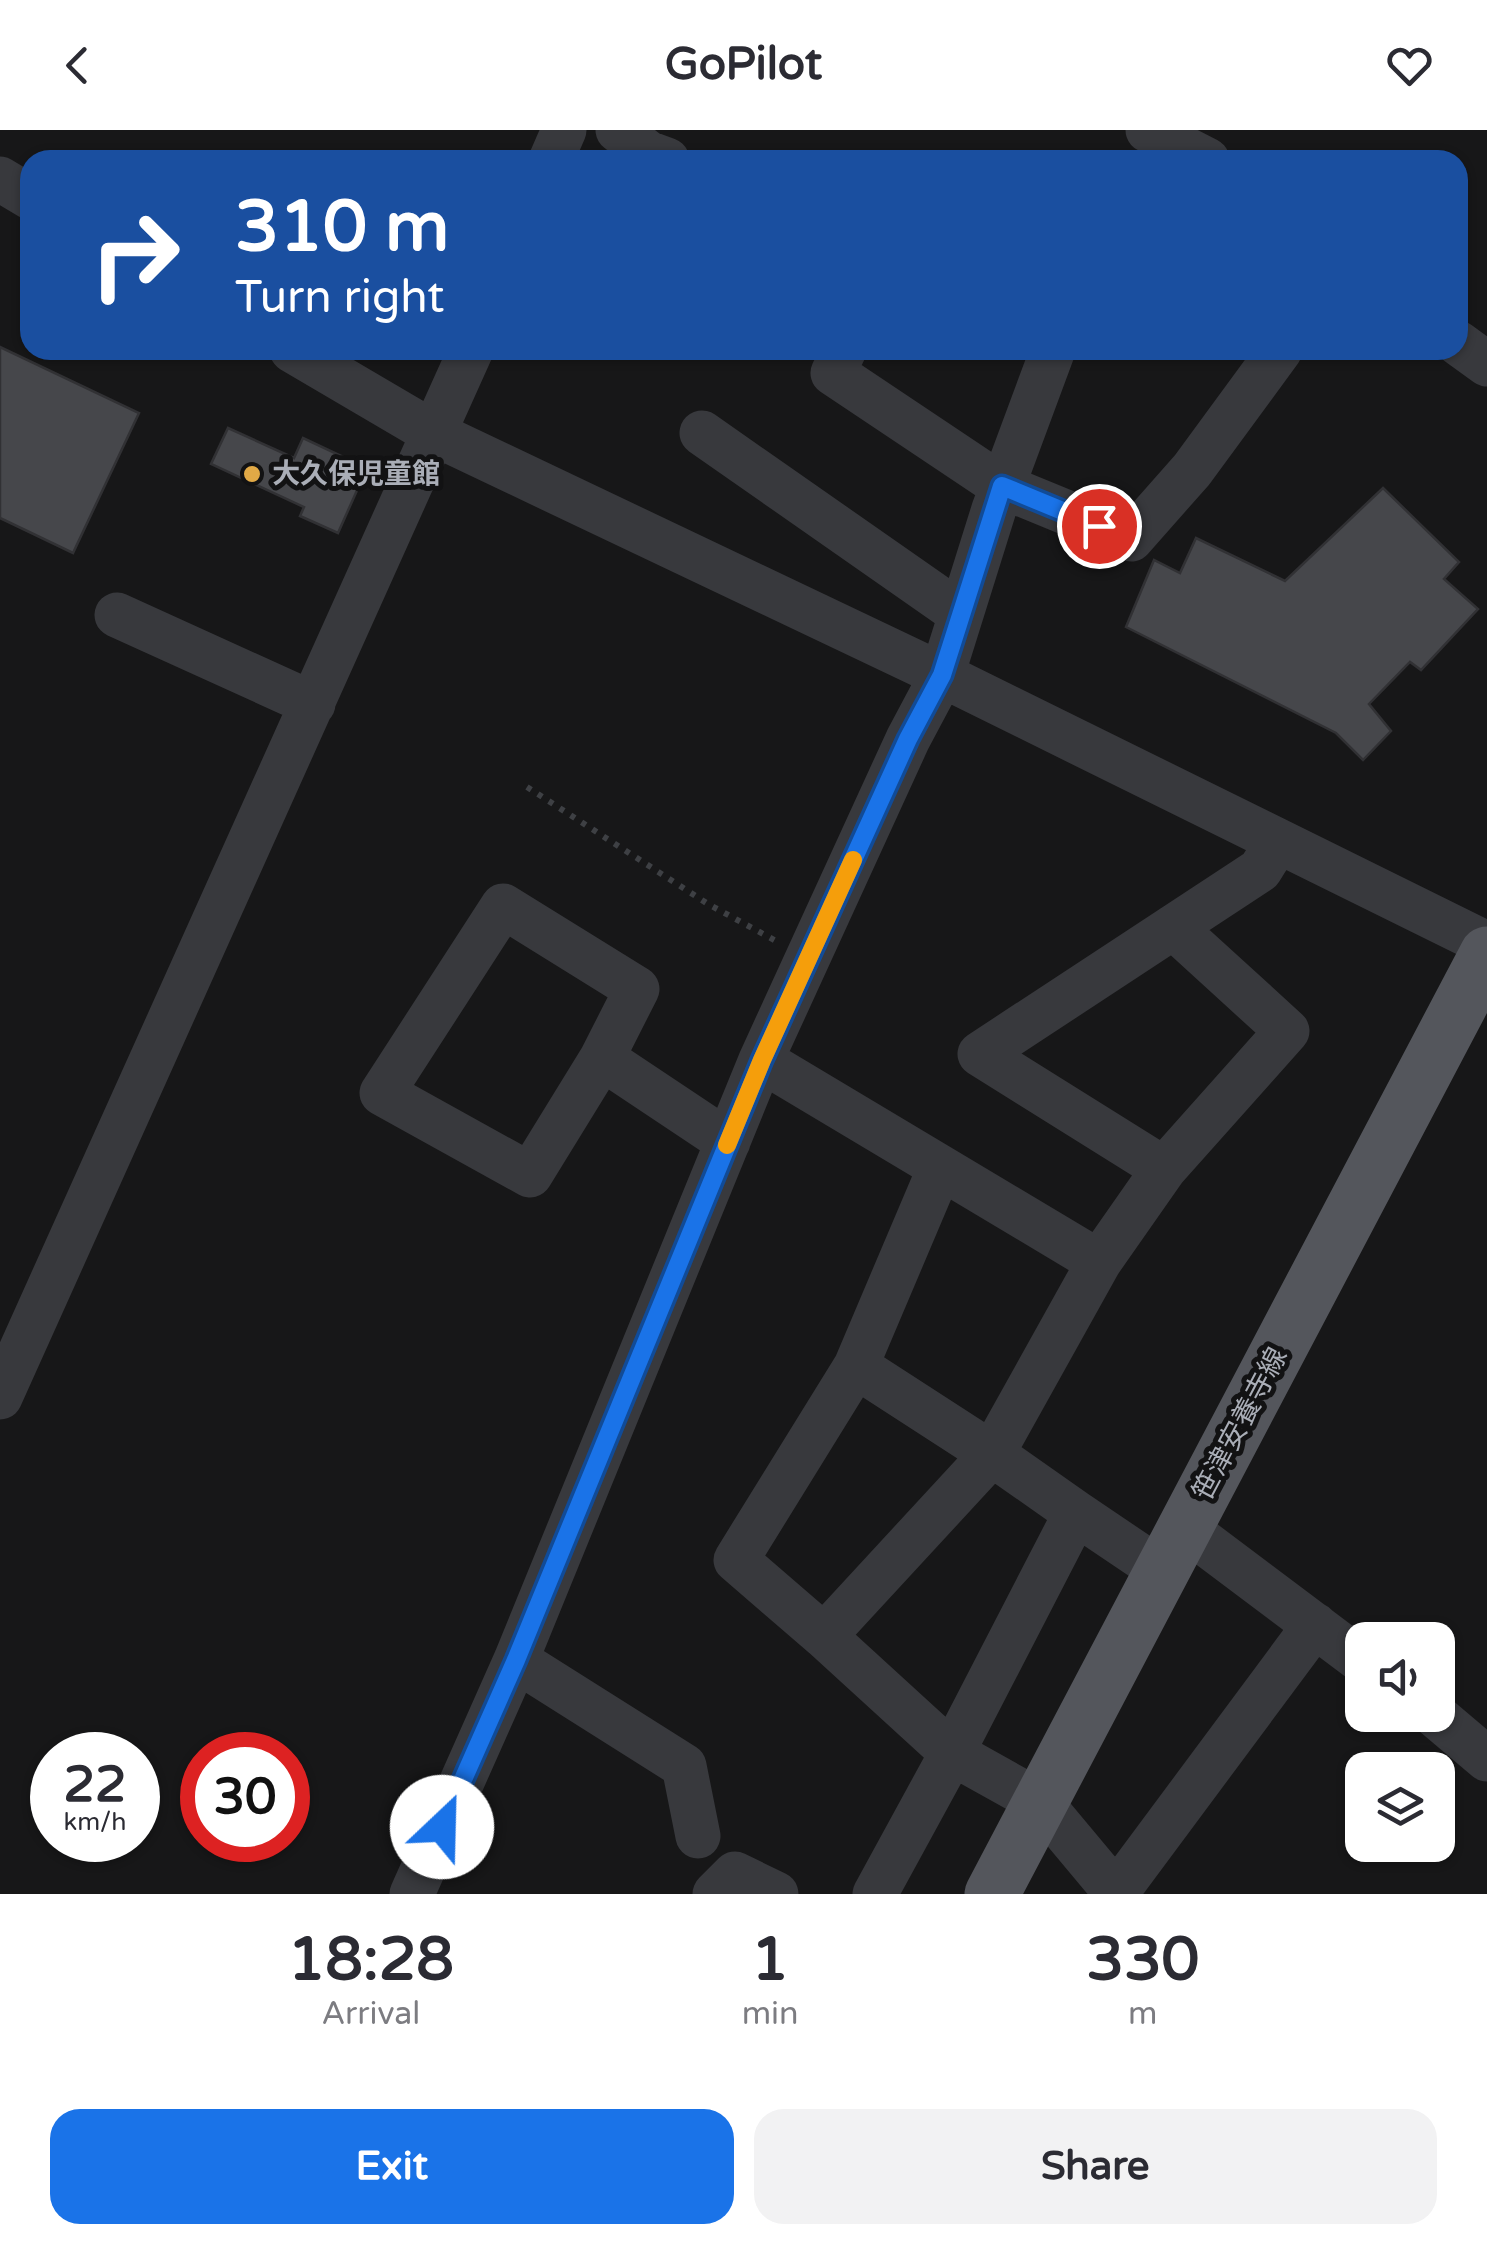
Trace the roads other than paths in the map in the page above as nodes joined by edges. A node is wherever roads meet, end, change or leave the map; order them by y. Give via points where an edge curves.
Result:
1 (618, 130) edge
2 (1147, 130) edge
3 (644, 150) edge
4 (1187, 150) edge
5 (309, 360) edge
6 (466, 360) edge
7 (839, 360) edge
8 (1049, 360) edge
9 (1273, 360) edge
10 (435, 434) junction
11 (702, 434) dead end
12 (1002, 486) junction
13 (961, 614) junction
14 (117, 616) dead end
15 (942, 675) junction
16 (313, 704) junction
17 (1278, 841) junction
18 (1174, 927) junction
19 (1487, 944) edge
20 (1487, 954) edge
21 (602, 1058) junction
22 (762, 1060) junction
23 (728, 1142) junction
24 (940, 1168) junction
25 (1164, 1169) junction
26 (1099, 1262) junction
27 (856, 1366) junction
28 (0, 1396) edge
29 (992, 1454) junction
30 (1076, 1513) junction
31 (1174, 1549) junction
32 (1314, 1625) junction
33 (824, 1636) junction
34 (1345, 1648) edge
35 (516, 1660) junction
36 (952, 1753) junction
37 (1040, 1802) junction
38 (698, 1836) dead end
39 (1116, 1893) edge
40 (412, 1894) edge
41 (715, 1894) edge
42 (776, 1894) edge
43 (874, 1894) edge
44 (992, 1894) edge

1 - 3 street
2 - 4 street
5 - 10 street
6 - 10 street
7 - 12 street via 833,373
8 - 12 street
9 - 12 street via 1192,470 1131,539
10 - 15 street
10 - 16 street
11 - 13 street
12 - 13 street
13 - 15 street
14 - 16 street
15 - 17 street
15 - 22 street
16 - 28 street
17 - 18 street via 1260,870
17 - 19 street
18 - 25 street via 1287,1032
18 - 25 street via 980,1054
20 - 31 main road, 笹津安養寺線
21 - 21 street via 637,990 503,906 382,1093 530,1175
21 - 23 street
22 - 23 street
22 - 24 street
23 - 35 street
24 - 26 street
24 - 27 street
25 - 26 street
26 - 29 street
27 - 29 street
27 - 33 street via 736,1560
29 - 30 street
29 - 33 street
30 - 31 street
30 - 36 street
31 - 32 street
31 - 37 main road, 笹津安養寺線
32 - 34 street
32 - 39 street
33 - 36 street
35 - 38 street via 684,1766
35 - 40 street
36 - 37 street
36 - 43 street
37 - 39 street
37 - 44 main road, 笹津安養寺線
41 - 42 street via 735,1874

